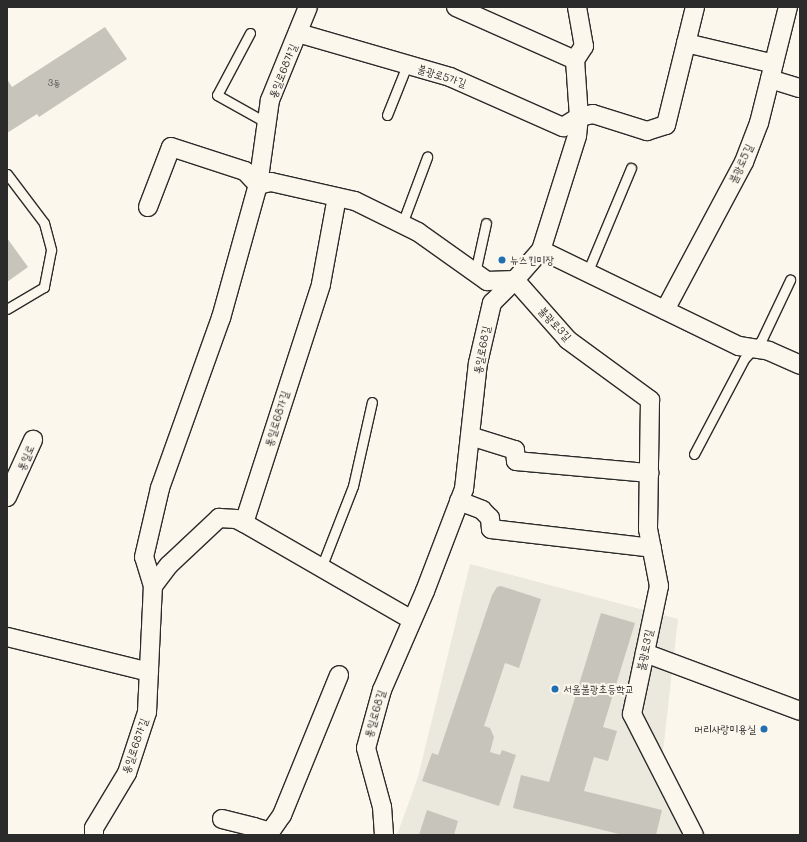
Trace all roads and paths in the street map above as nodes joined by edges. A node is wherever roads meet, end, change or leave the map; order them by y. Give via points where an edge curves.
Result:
1 (308, 7) edge
2 (456, 7) edge
3 (577, 7) edge
4 (694, 7) edge
5 (788, 7) edge
6 (250, 33) dead end
7 (298, 33) junction
8 (686, 43) junction
9 (575, 60) junction
10 (407, 65) junction
11 (772, 72) junction
12 (800, 88) edge
13 (387, 115) dead end
14 (579, 117) junction
15 (267, 123) junction
16 (427, 157) dead end
17 (631, 168) dead end
18 (7, 174) edge
19 (258, 185) junction
20 (337, 197) junction
21 (148, 207) dead end
22 (486, 222) dead end
23 (402, 224) junction
24 (541, 250) junction
25 (475, 273) junction
26 (588, 273) junction
27 (515, 280) junction
28 (790, 280) dead end
29 (7, 309) edge
30 (665, 310) junction
31 (753, 348) junction
32 (800, 365) edge
33 (372, 402) dead end
34 (470, 436) junction
35 (33, 440) dead end
36 (694, 454) dead end
37 (649, 473) junction
38 (7, 497) edge
39 (459, 501) junction
40 (244, 523) junction
41 (652, 548) junction
42 (321, 568) junction
43 (153, 586) junction
44 (412, 620) junction
45 (7, 637) edge
46 (644, 653) junction
47 (149, 672) junction
48 (339, 675) dead end
49 (800, 711) edge
50 (222, 819) dead end
51 (254, 831) edge
52 (94, 835) edge
53 (384, 835) edge
54 (694, 835) edge

1 - 7 street, 통일로68가길
2 - 9 street
3 - 9 street via 584,46
4 - 8 street, 불광로5가길
5 - 11 street, 불광로5길
6 - 15 lane via 217,95
7 - 10 street, 불광로5가길
7 - 15 street, 통일로68가길 via 270,100
8 - 11 street
8 - 14 street, 불광로5가길 via 666,125 648,131 593,114
9 - 14 street
10 - 13 lane
10 - 14 street, 불광로5가길 via 450,77 563,127
11 - 12 street
11 - 30 street, 불광로5길 via 759,122 744,162
14 - 24 street via 577,136
15 - 19 street, 통일로68가길
16 - 23 lane
17 - 26 lane
18 - 29 lane via 44,224 51,250 44,287
19 - 20 street via 271,182
19 - 21 street via 245,171 171,147
19 - 43 street, 통일로68가길 via 221,318 160,488 144,557
20 - 23 street via 355,201
20 - 40 street, 통일로68가길 via 321,284
22 - 25 lane
23 - 25 street via 418,232
24 - 26 street
24 - 27 street
25 - 27 street via 486,281
26 - 30 street
27 - 34 street, 통일로68길 via 492,303 478,363
27 - 37 street, 불광로3길 via 568,340 650,400
28 - 31 lane via 761,341
30 - 31 street via 739,346
31 - 32 street via 769,351
31 - 36 lane via 744,359
33 - 42 lane via 353,486
34 - 37 street via 516,450 516,460
34 - 39 street, 통일로68길 via 464,489
35 - 38 street, 통일로
37 - 41 street, 불광로3길 via 648,528
39 - 41 street via 482,510 490,518 491,529
39 - 44 street, 통일로68길
40 - 42 street
40 - 43 street via 236,519 219,518 169,565
41 - 46 street, 불광로3길 via 659,586
42 - 44 street
43 - 47 street, 통일로68가길
44 - 53 street, 통일로68길 via 382,690 366,748 382,806
45 - 47 street
46 - 49 street
46 - 54 street, 불광로3길 via 632,714
47 - 52 street, 통일로68가길 via 146,712 127,773 94,828
48 - 51 street via 282,815 270,832
50 - 51 street

